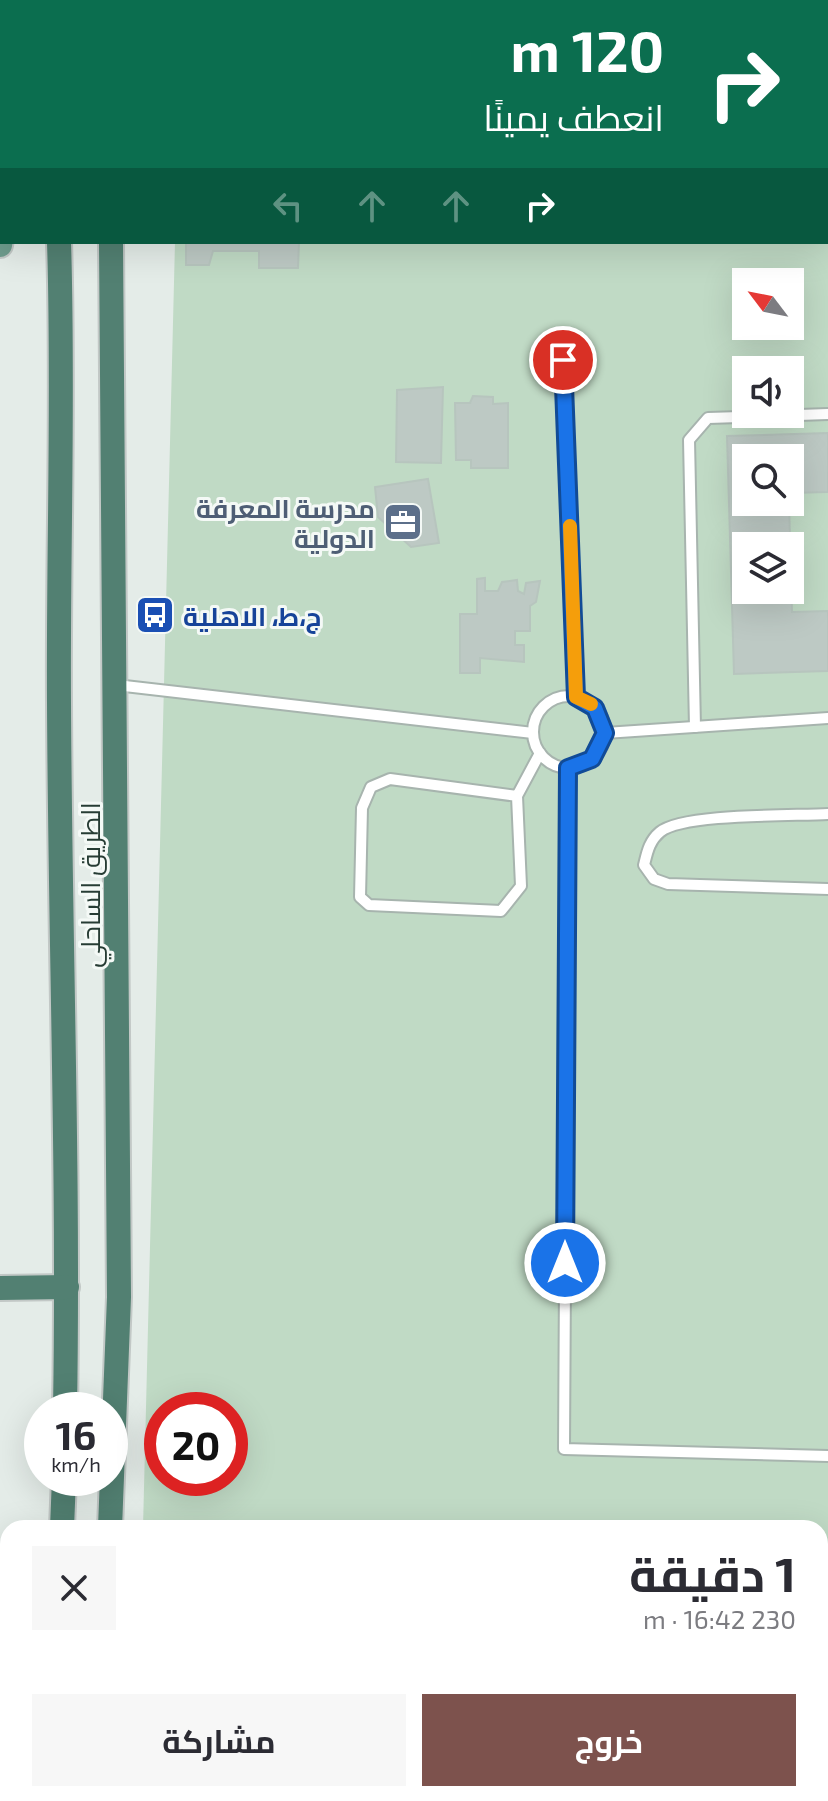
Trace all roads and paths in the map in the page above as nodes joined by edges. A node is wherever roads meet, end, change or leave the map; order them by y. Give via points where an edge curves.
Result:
1 (59, 244) edge
2 (111, 244) edge
3 (563, 360) dead end
4 (828, 414) edge
5 (116, 685) junction
6 (576, 697) junction
7 (828, 718) edge
8 (695, 727) junction
9 (533, 733) junction
10 (605, 733) junction
11 (540, 753) junction
12 (568, 768) junction
13 (517, 796) junction
14 (828, 814) edge
15 (828, 889) edge
16 (67, 1287) junction
17 (0, 1288) edge
18 (65, 1392) edge
19 (828, 1456) edge
20 (63, 1496) edge
21 (62, 1520) edge
22 (110, 1520) edge

1 - 16 highway, الطريق الساحلي
2 - 5 highway, الطريق الساحلي
3 - 6 lane
4 - 8 lane via 708,418 689,440
5 - 9 lane
5 - 22 highway, الطريق الساحلي via 119,1297
6 - 9 lane via 546,704
6 - 10 lane via 595,708
7 - 8 lane
8 - 10 lane
9 - 11 lane
10 - 12 lane via 592,759
11 - 12 lane
11 - 13 lane
12 - 19 lane via 564,1449
13 - 13 lane via 390,779 371,787 362,808 360,897 369,905 501,911 521,886
14 - 15 lane via 683,821 660,832 648,847 644,865 654,879 668,884
16 - 17 highway
16 - 18 highway, الطريق الساحلي
20 - 21 highway

